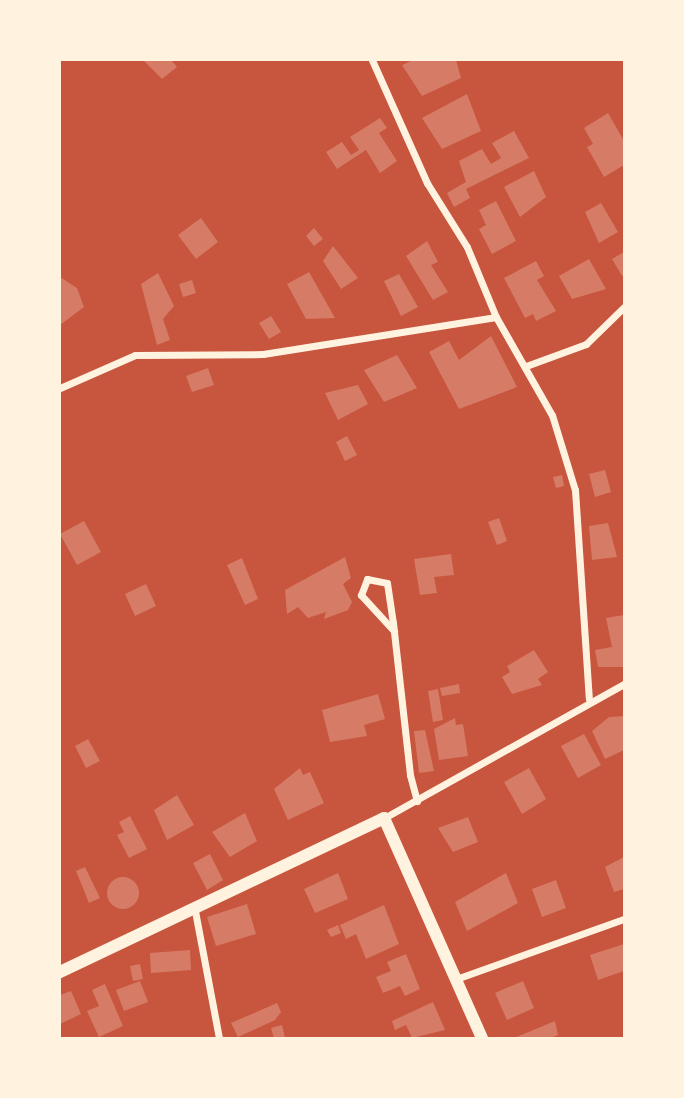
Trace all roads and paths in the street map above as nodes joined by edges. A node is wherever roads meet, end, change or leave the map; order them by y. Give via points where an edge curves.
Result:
1 (372, 60) edge
2 (625, 307) edge
3 (496, 317) junction
4 (526, 366) junction
5 (60, 388) edge
6 (394, 631) junction
7 (625, 684) edge
8 (589, 699) junction
9 (416, 801) junction
10 (384, 818) junction
11 (195, 911) junction
12 (625, 919) edge
13 (60, 972) edge
14 (456, 979) junction
15 (219, 1038) edge
16 (482, 1038) edge

1 - 3 street
2 - 4 street via 586,344
3 - 4 street
3 - 5 street via 263,354 135,355
4 - 8 street via 552,415 575,491
6 - 6 street via 361,595 368,579 387,583
6 - 9 street
7 - 8 street
8 - 9 street
9 - 10 street
10 - 11 street
10 - 14 street
11 - 13 street
11 - 15 street
12 - 14 street
14 - 16 street

